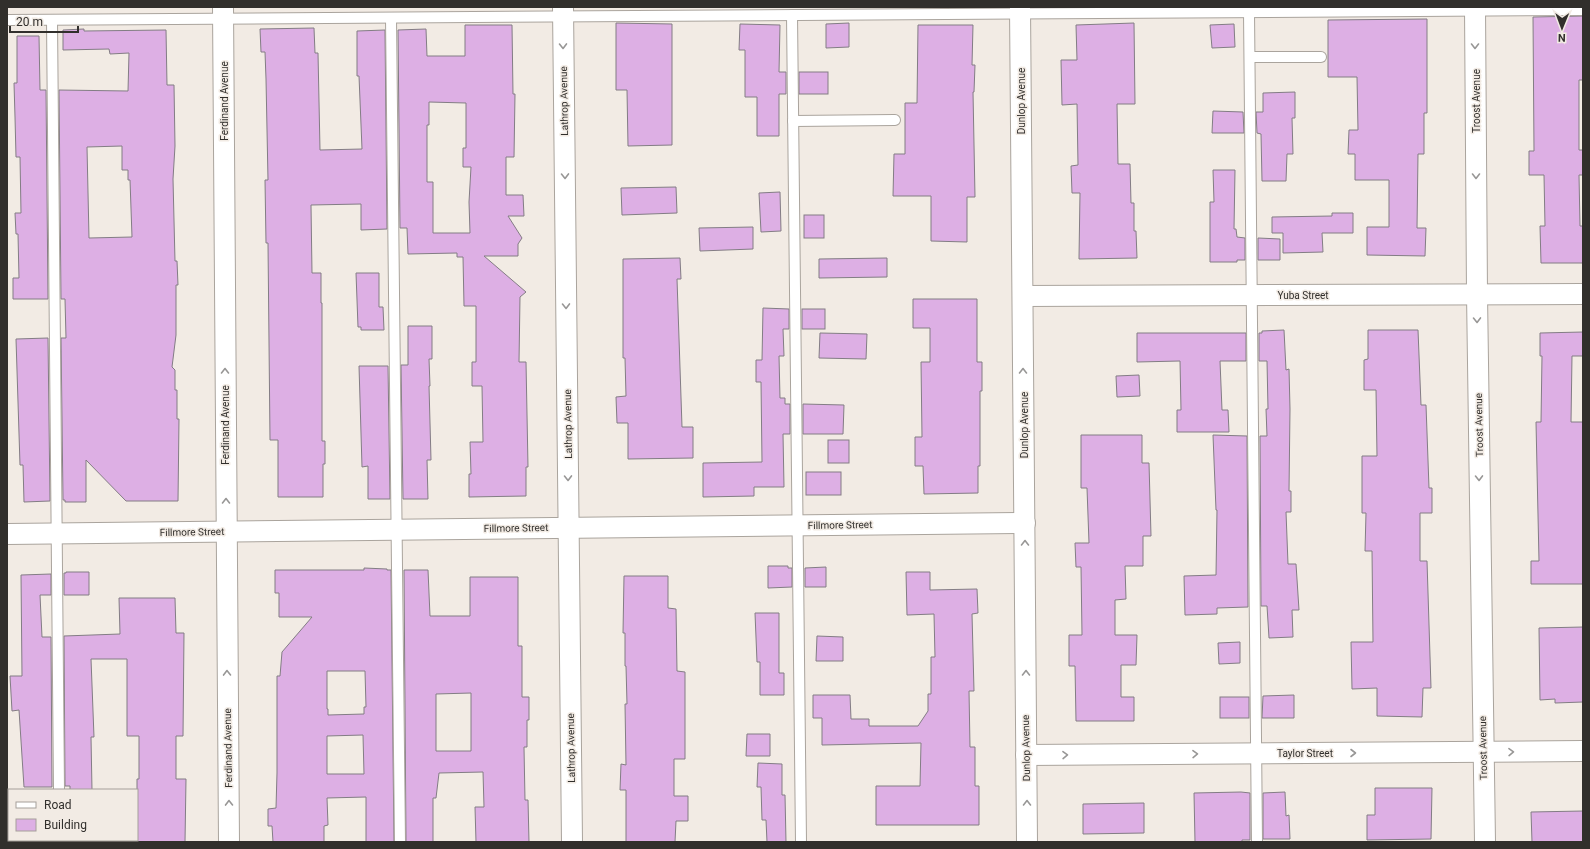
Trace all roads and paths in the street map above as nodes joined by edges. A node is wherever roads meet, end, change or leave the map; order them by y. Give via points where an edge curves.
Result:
1 (1475, 9) edge
2 (1021, 10) edge
3 (1583, 10) edge
4 (563, 12) edge
5 (1249, 12) junction
6 (223, 13) edge
7 (792, 15) junction
8 (391, 18) junction
9 (7, 20) edge
10 (52, 20) junction
11 (1250, 57) junction
12 (1321, 57) dead end
13 (793, 120) junction
14 (895, 120) dead end
15 (1477, 294) junction
16 (1583, 294) edge
17 (1252, 295) junction
18 (1023, 296) junction
19 (1025, 523) junction
20 (797, 525) junction
21 (569, 528) junction
22 (397, 530) junction
23 (226, 531) junction
24 (56, 533) junction
25 (7, 534) edge
26 (1583, 751) edge
27 (1484, 752) junction
28 (1256, 753) junction
29 (1026, 755) junction
30 (59, 789) edge
31 (229, 842) edge
32 (400, 842) edge
33 (572, 842) edge
34 (801, 842) edge
35 (1027, 842) edge
36 (1257, 842) edge
37 (1485, 842) edge

1 - 3 lane
1 - 5 lane
1 -> 15 street, Troost Avenue
2 - 5 lane
2 - 7 lane
2 - 18 street, Dunlop Avenue
4 - 7 lane
4 - 8 lane
4 -> 21 street, Lathrop Avenue
5 - 11 lane
6 - 8 lane
6 - 10 lane
23 -> 6 street, Ferdinand Avenue
7 - 13 lane
8 - 22 lane
9 - 10 lane
10 - 24 lane
11 - 12 lane
11 - 17 lane
13 - 14 lane
13 - 20 lane
15 - 16 street, Yuba Street
15 - 17 street, Yuba Street
15 -> 27 street, Troost Avenue
17 - 18 street, Yuba Street
17 - 28 lane
19 -> 18 street, Dunlop Avenue
19 - 20 street, Fillmore Street
29 -> 19 street, Dunlop Avenue
20 - 21 street, Fillmore Street
20 - 34 lane
21 - 22 street, Fillmore Street
21 - 33 street, Lathrop Avenue
22 - 23 street, Fillmore Street
22 - 32 lane
23 - 24 street, Fillmore Street
31 -> 23 street, Ferdinand Avenue
24 - 25 street, Fillmore Street
24 - 30 lane
27 -> 26 street, Taylor Street
28 -> 27 street, Taylor Street
27 - 37 street, Troost Avenue
29 -> 28 street, Taylor Street
28 - 36 lane
35 -> 29 street, Dunlop Avenue

